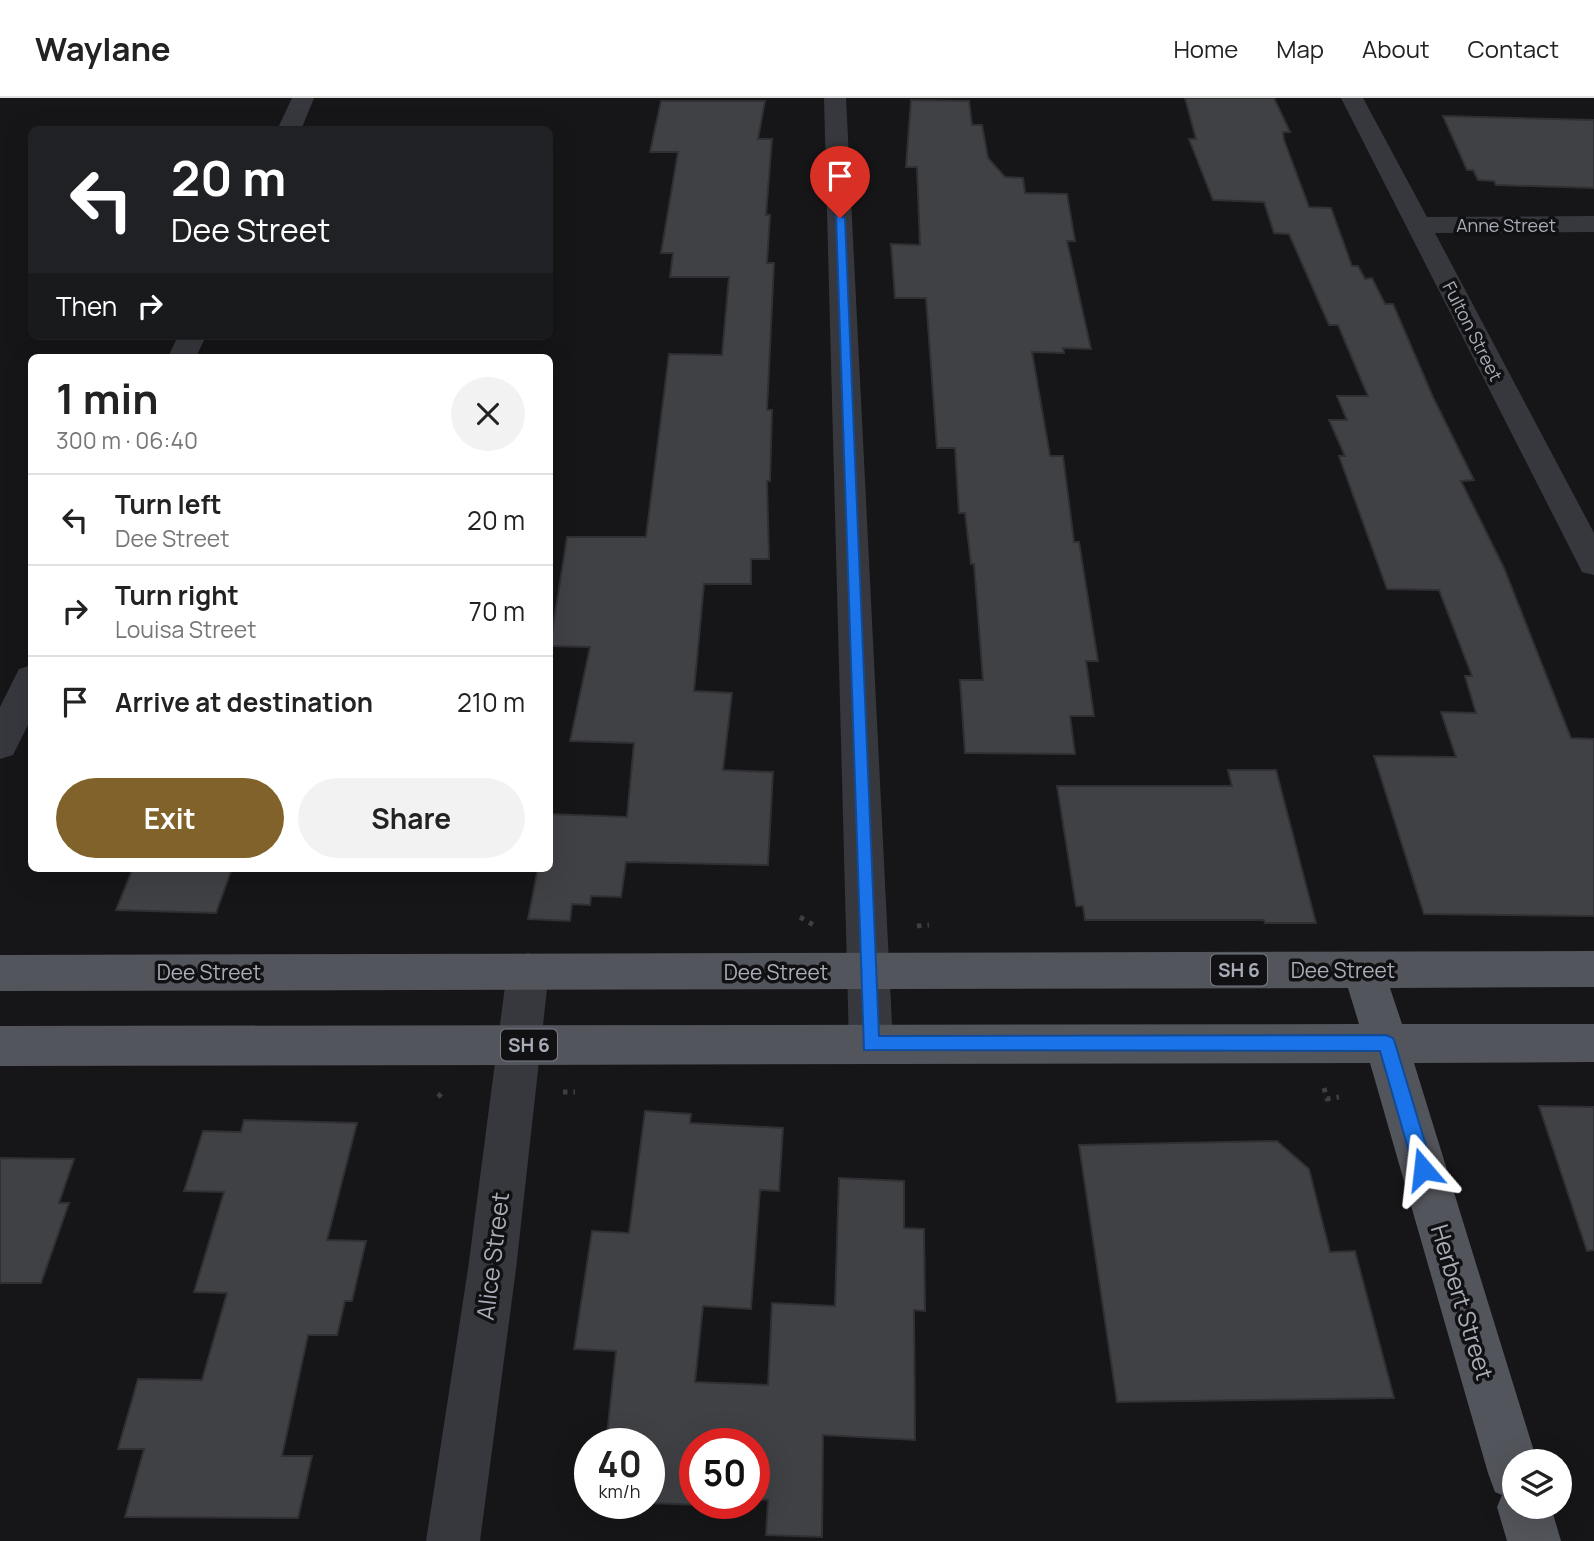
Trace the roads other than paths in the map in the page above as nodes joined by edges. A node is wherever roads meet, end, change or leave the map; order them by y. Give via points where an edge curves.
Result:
1 (303, 98) edge
2 (835, 98) edge
3 (1352, 98) edge
4 (291, 126) edge
5 (1594, 224) edge
6 (1418, 225) junction
7 (1594, 564) edge
8 (28, 686) edge
9 (0, 745) edge
10 (1594, 969) edge
11 (1364, 970) junction
12 (528, 971) junction
13 (867, 972) junction
14 (0, 973) edge
15 (1386, 1043) junction
16 (1594, 1043) edge
17 (871, 1044) junction
18 (517, 1045) junction
19 (0, 1046) edge
20 (1507, 1449) edge
21 (1528, 1519) edge
22 (453, 1541) edge
23 (1534, 1541) edge

1 - 4 street
2 - 13 street
3 - 6 street, Fulton Street
5 - 6 street, Anne Street
6 - 7 street, Fulton Street
8 - 9 street
10 - 11 main road, Dee Street / SH 6
11 - 13 main road, Dee Street / SH 6
11 - 15 main road, Herbert Street
12 - 13 main road, Dee Street / SH 6
12 - 14 main road, Dee Street / SH 6
12 - 18 street, Alice Street
13 - 17 street
15 - 16 main road, SH 6
15 - 17 main road, SH 6
15 - 20 main road, Herbert Street
17 - 18 main road, SH 6
18 - 19 main road, SH 6
18 - 22 street, Alice Street via 492,1269
21 - 23 main road

